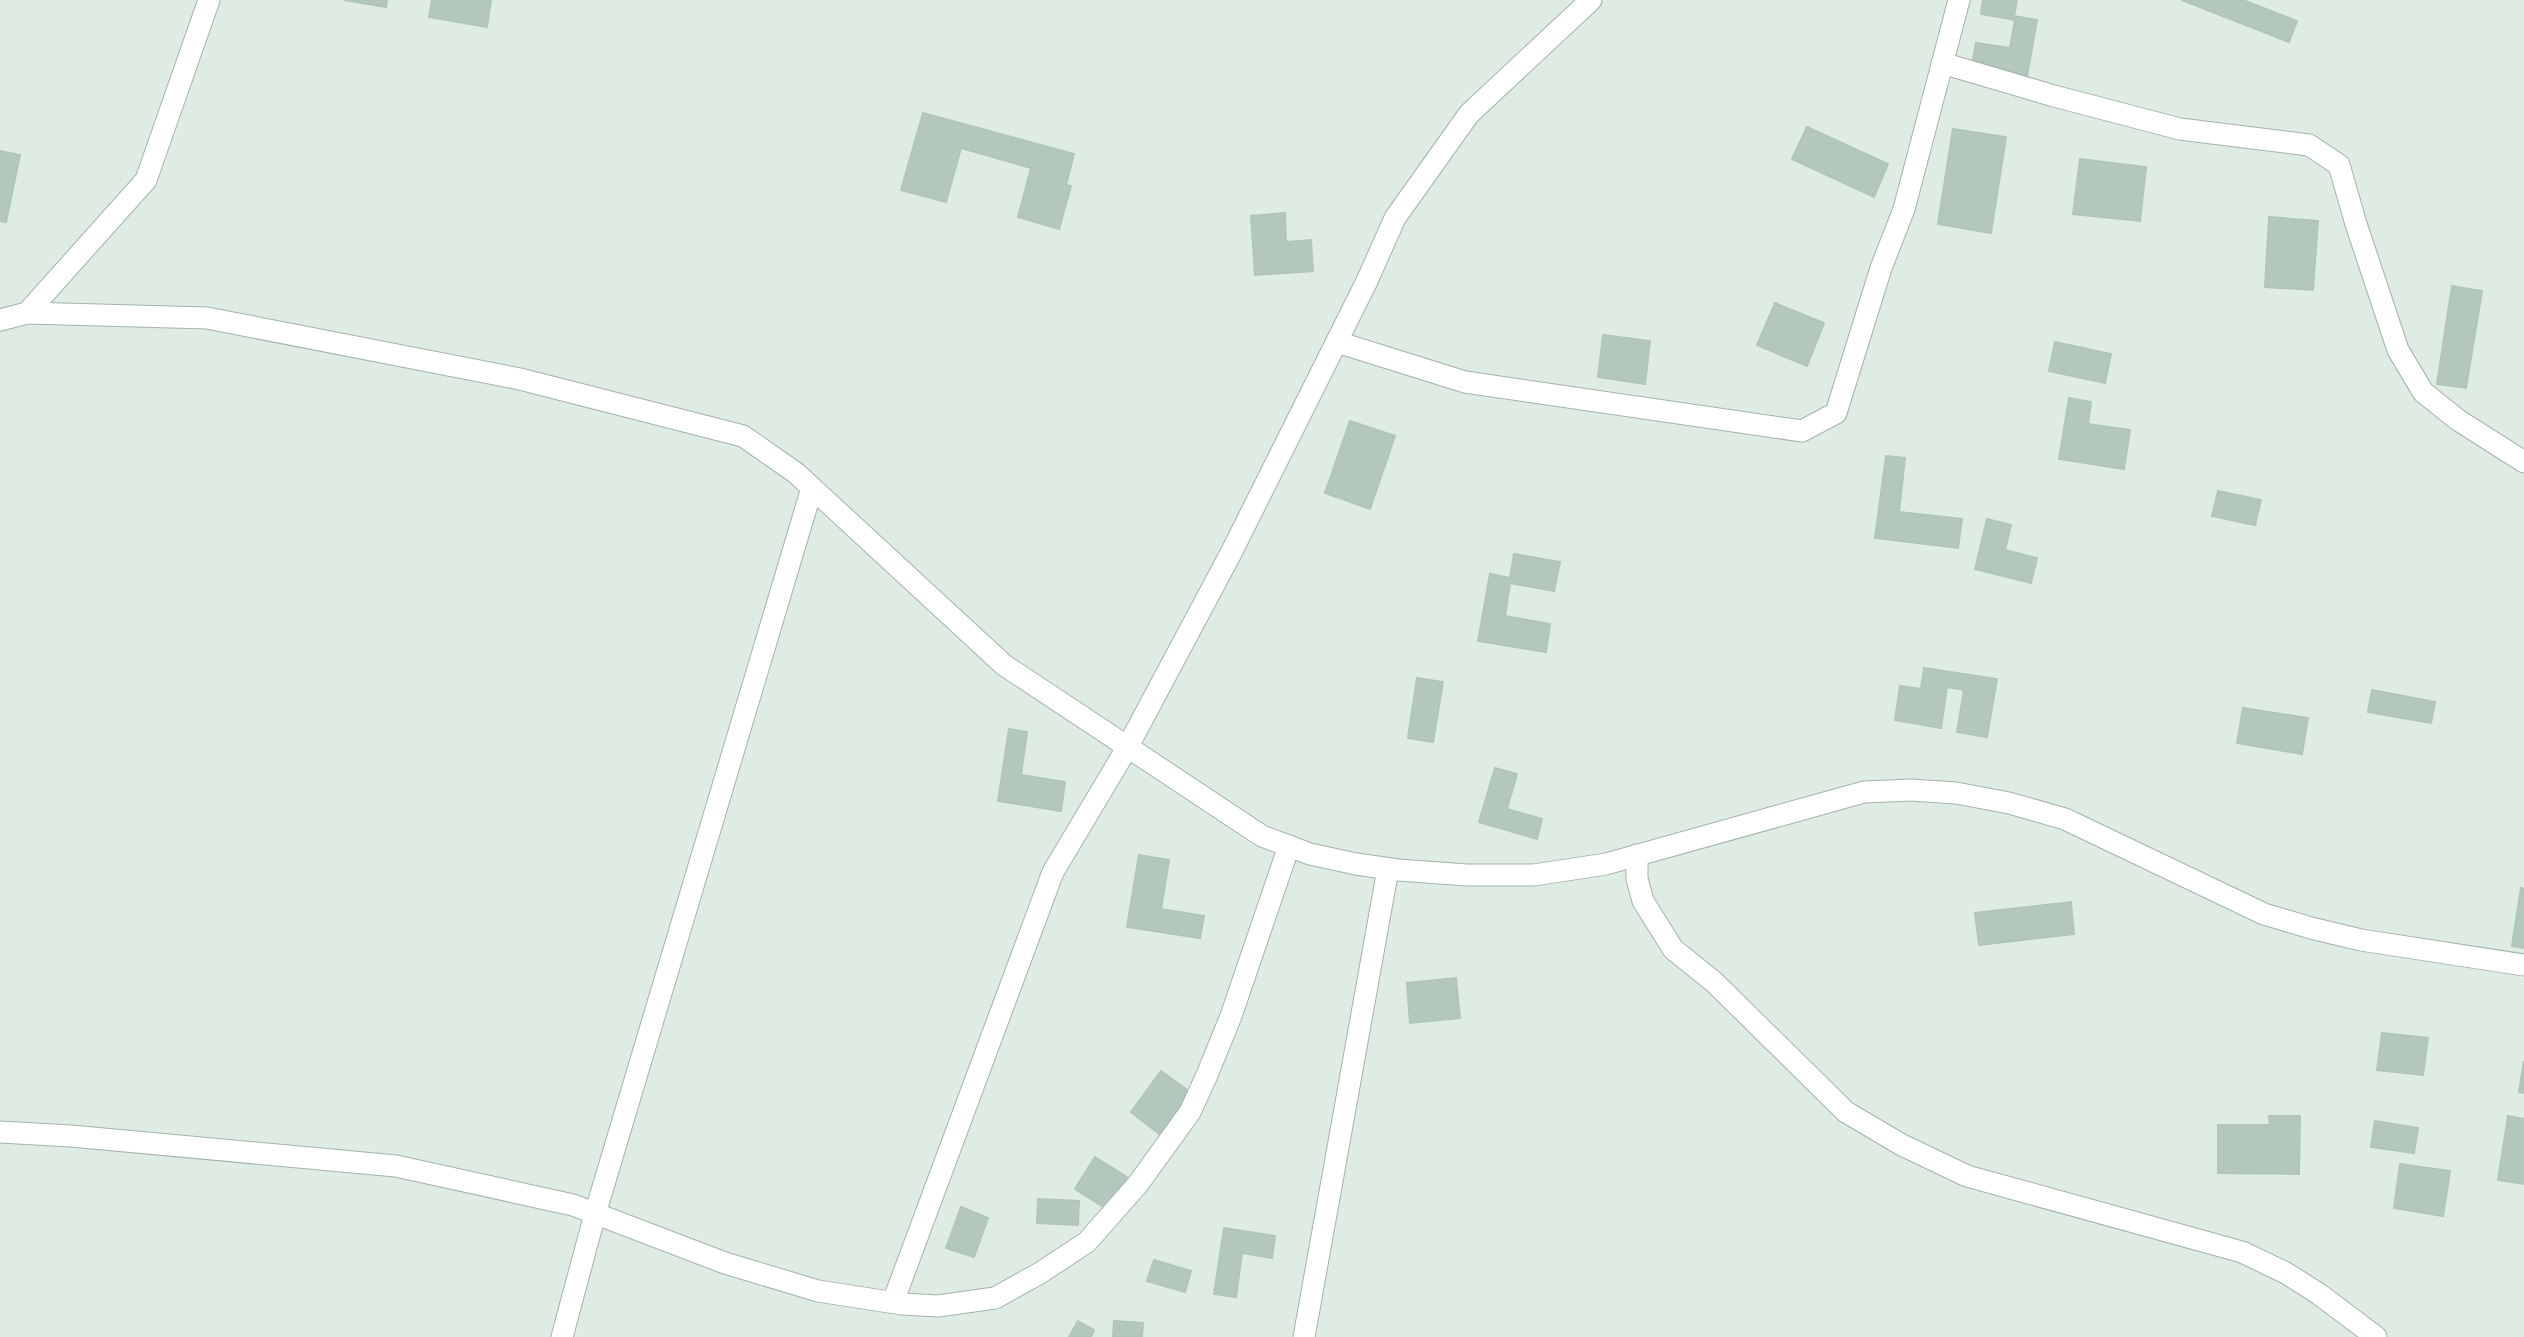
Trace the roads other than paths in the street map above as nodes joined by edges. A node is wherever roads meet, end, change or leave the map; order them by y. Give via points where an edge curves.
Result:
1 (209, 0) edge
2 (1591, 0) edge
3 (1959, 0) edge
4 (1942, 63) junction
5 (27, 313) junction
6 (0, 320) edge
7 (1336, 342) junction
8 (2524, 462) edge
9 (812, 488) junction
10 (1127, 748) junction
11 (1289, 846) junction
12 (1637, 855) junction
13 (1388, 869) junction
14 (2524, 965) edge
15 (0, 1132) edge
16 (595, 1214) junction
17 (893, 1302) junction
18 (562, 1337) edge
19 (1304, 1337) edge
20 (2376, 1337) edge

1 - 5 street via 146,180
2 - 7 street via 1469,114 1395,218
3 - 4 street
4 - 7 street via 1904,209 1836,413 1802,431 1465,382
4 - 8 street via 2179,129 2309,145 2339,165 2398,350 2423,392 2458,421
5 - 6 street
5 - 9 street via 207,318 520,379 743,436
7 - 10 street
9 - 10 street via 1004,665
9 - 16 street
10 - 11 street via 1262,836
10 - 17 street via 1053,872
11 - 13 street
11 - 17 street via 1208,1075 1190,1112 1138,1184 1087,1242 995,1298 938,1306
12 - 13 street via 1534,875 1467,876
12 - 14 street via 1864,792 1956,793 2065,819 2264,914 2361,940
12 - 20 street via 1636,879 1643,901 1673,948 1714,982 1846,1112 1967,1176 2242,1252 2286,1273
13 - 19 street
15 - 16 street via 396,1166 573,1205
16 - 17 street via 725,1263 818,1291
16 - 18 street

